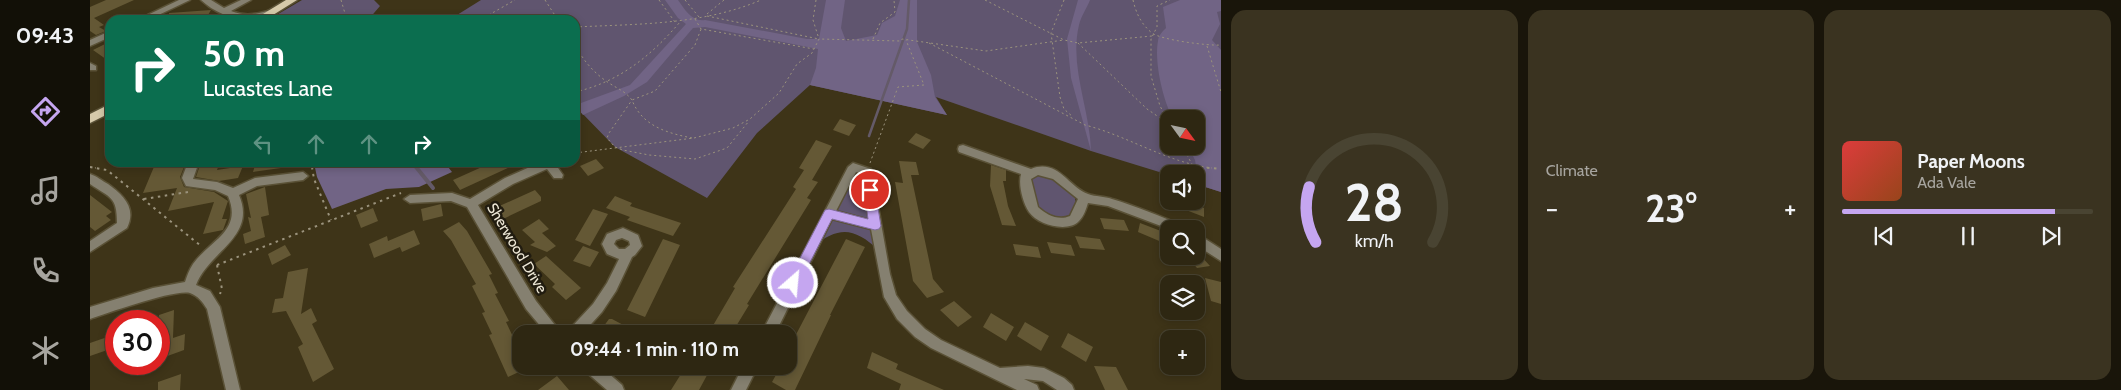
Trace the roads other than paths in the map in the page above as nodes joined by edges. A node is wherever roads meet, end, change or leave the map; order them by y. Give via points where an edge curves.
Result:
1 (186, 0) edge
2 (205, 0) edge
3 (247, 0) edge
4 (292, 0) edge
5 (275, 10) junction
6 (224, 11) junction
7 (152, 15) edge
8 (232, 15) edge
9 (263, 15) edge
10 (266, 15) edge
11 (105, 36) edge
12 (90, 43) edge
13 (105, 111) edge
14 (90, 119) edge
15 (963, 149) dead end
16 (192, 167) edge
17 (542, 167) edge
18 (553, 167) edge
19 (1028, 173) junction
20 (558, 175) dead end
21 (303, 176) dead end
22 (90, 178) edge
23 (233, 192) junction
24 (410, 198) road end
25 (1084, 198) junction
26 (471, 204) junction
27 (829, 214) junction
28 (1160, 221) edge
29 (875, 226) junction
30 (1205, 244) edge
31 (90, 247) edge
32 (627, 254) dead end
33 (1221, 256) edge
34 (189, 287) junction
35 (90, 313) edge
36 (548, 325) edge
37 (582, 325) edge
38 (773, 325) edge
39 (1000, 374) junction
40 (600, 375) edge
41 (746, 375) edge
42 (233, 390) edge
43 (616, 390) edge
44 (738, 390) edge
45 (1032, 390) edge
46 (1068, 390) edge

1 - 7 street
2 - 6 street
3 - 6 street
4 - 5 main road
5 - 9 street
5 - 10 main road
6 - 8 street
11 - 12 street
13 - 14 main road
15 - 19 street
16 - 23 street via 187,178 190,183
17 - 26 street via 509,181
18 - 20 street
19 - 25 street via 1048,172 1057,176
19 - 25 street via 1026,179 1033,208 1045,218 1069,222 1075,218
21 - 23 street via 255,182
22 - 31 street via 119,198 124,208 123,225
23 - 34 street via 238,207 232,235 215,260 200,266
24 - 26 street, Sherwood Drive via 452,197
25 - 28 street via 1109,202
26 - 36 street, Sherwood Drive via 531,305
27 - 29 street
27 - 29 street via 853,168 867,172
27 - 38 street
29 - 39 street via 890,297 902,315 936,344
30 - 33 street
32 - 37 street via 612,288
34 - 35 street via 153,293
34 - 42 street via 205,295 213,307
39 - 45 street
39 - 46 street via 1036,371 1052,376
40 - 43 street
41 - 44 street

